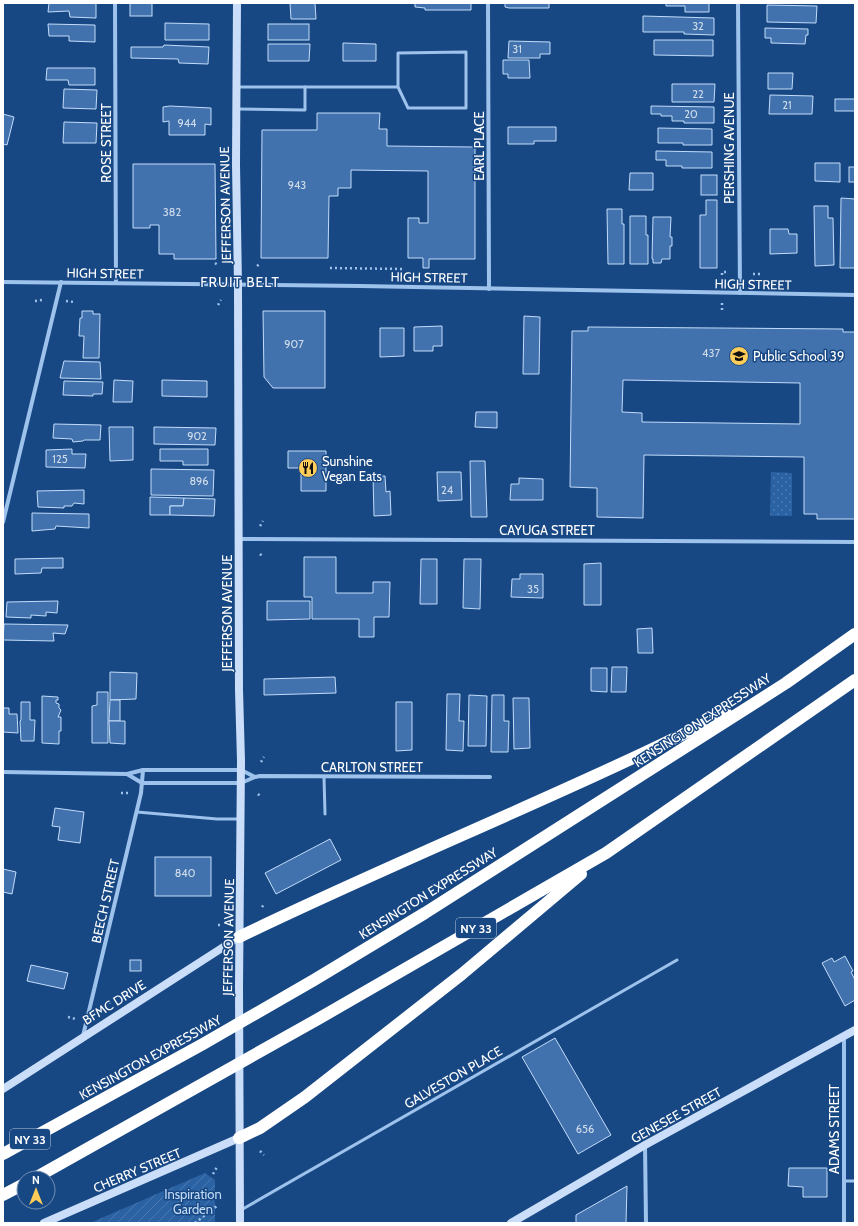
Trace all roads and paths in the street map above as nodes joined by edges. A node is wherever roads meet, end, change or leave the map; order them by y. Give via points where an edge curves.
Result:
1 (115, 3) edge
2 (237, 3) edge
3 (488, 3) edge
4 (738, 3) edge
5 (236, 87) junction
6 (305, 87) junction
7 (398, 88) junction
8 (236, 109) junction
9 (215, 263) dead end
10 (261, 263) dead end
11 (219, 266) dead end
12 (257, 266) dead end
13 (330, 268) dead end
14 (405, 268) dead end
15 (729, 272) dead end
16 (753, 274) dead end
17 (760, 274) dead end
18 (722, 280) dead end
19 (3, 282) edge
20 (61, 282) junction
21 (116, 283) junction
22 (238, 284) junction
23 (489, 289) junction
24 (740, 293) junction
25 (855, 295) edge
26 (42, 300) dead end
27 (220, 300) dead end
28 (35, 301) dead end
29 (66, 301) dead end
30 (74, 302) dead end
31 (722, 303) dead end
32 (218, 305) dead end
33 (722, 311) dead end
34 (263, 521) dead end
35 (3, 522) edge
36 (260, 526) dead end
37 (238, 539) junction
38 (855, 542) edge
39 (855, 634) edge
40 (855, 680) edge
41 (786, 683) junction
42 (264, 757) dead end
43 (261, 762) dead end
44 (143, 770) junction
45 (241, 770) junction
46 (3, 772) edge
47 (127, 774) junction
48 (255, 777) junction
49 (324, 777) junction
50 (490, 777) dead end
51 (142, 783) junction
52 (241, 783) junction
53 (120, 793) dead end
54 (128, 793) dead end
55 (137, 812) junction
56 (324, 814) dead end
57 (241, 819) junction
58 (606, 853) junction
59 (265, 904) dead end
60 (262, 907) dead end
61 (218, 925) dead end
62 (222, 925) dead end
63 (239, 937) junction
64 (677, 960) dead end
65 (113, 1000) dead end
66 (109, 1003) dead end
67 (68, 1017) dead end
68 (76, 1019) dead end
69 (855, 1030) edge
70 (83, 1036) junction
71 (844, 1036) junction
72 (3, 1089) edge
73 (239, 1138) junction
74 (645, 1145) junction
75 (260, 1151) dead end
76 (3, 1154) edge
77 (264, 1155) dead end
78 (217, 1167) dead end
79 (49, 1170) edge
80 (213, 1174) dead end
81 (844, 1181) junction
82 (855, 1181) edge
83 (16, 1189) edge
84 (3, 1196) edge
85 (217, 1206) dead end
86 (240, 1211) junction
87 (44, 1223) edge
88 (194, 1223) edge
89 (240, 1223) edge
90 (511, 1223) edge
91 (646, 1223) edge
92 (844, 1223) edge

1 - 21 street, ROSE STREET
2 - 5 street, JEFFERSON AVENUE
3 - 23 street, EARL PLACE
4 - 24 street, PERSHING AVENUE
5 - 6 lane
5 - 8 street, JEFFERSON AVENUE
6 - 7 lane
6 - 8 lane via 305,110
7 - 7 lane via 398,52 466,52 466,108 408,108
8 - 22 street, JEFFERSON AVENUE
9 - 11 path
10 - 12 path
13 - 14 path
15 - 18 path via 722,272
16 - 17 path
19 - 20 street, HIGH STREET
20 - 21 street, HIGH STREET
20 - 35 street
21 - 22 street, HIGH STREET
22 - 23 street, HIGH STREET
22 - 37 street, JEFFERSON AVENUE
23 - 24 street, HIGH STREET
24 - 25 street, HIGH STREET
26 - 28 path
27 - 32 path
29 - 30 path
31 - 33 path
34 - 36 path
37 - 38 street, CAYUGA STREET
37 - 45 street, JEFFERSON AVENUE
39 - 41 highway, KENSINGTON EXPRESSWAY / NY 33
40 - 58 highway, NY 33
41 - 63 highway via 693,730
41 - 76 highway, KENSINGTON EXPRESSWAY / NY 33 via 425,913 314,980
42 - 43 path
44 - 45 street, CARLTON STREET
44 - 47 street, CARLTON STREET
44 - 51 street, BEECH STREET
45 - 48 street, CARLTON STREET
45 - 52 street, JEFFERSON AVENUE
46 - 47 street, CARLTON STREET
47 - 51 street
48 - 49 street, CARLTON STREET
48 - 52 street, CARLTON STREET
49 - 50 street, CARLTON STREET
49 - 56 lane
51 - 52 street, CARLTON STREET
51 - 55 street, BEECH STREET
52 - 57 street, JEFFERSON AVENUE
53 - 54 path
55 - 57 lane
55 - 70 street, BEECH STREET
57 - 63 street, JEFFERSON AVENUE
58 - 73 highway via 462,974 305,1098 260,1128
58 - 79 highway, NY 33
59 - 60 path
61 - 62 path
63 - 70 street, BFMC DRIVE
63 - 73 street, JEFFERSON AVENUE
64 - 86 lane, GALVESTON PLACE
65 - 66 path
67 - 68 path
69 - 71 street, GENESEE STREET
70 - 72 street, BFMC DRIVE
71 - 74 street, GENESEE STREET
71 - 81 street, ADAMS STREET
73 - 86 street, JEFFERSON AVENUE
73 - 87 street, CHERRY STREET
74 - 90 street, GENESEE STREET
74 - 91 street
75 - 77 path
78 - 80 path
81 - 82 lane
81 - 92 street, ADAMS STREET
83 - 84 highway
85 - 88 path
86 - 89 street, JEFFERSON AVENUE

